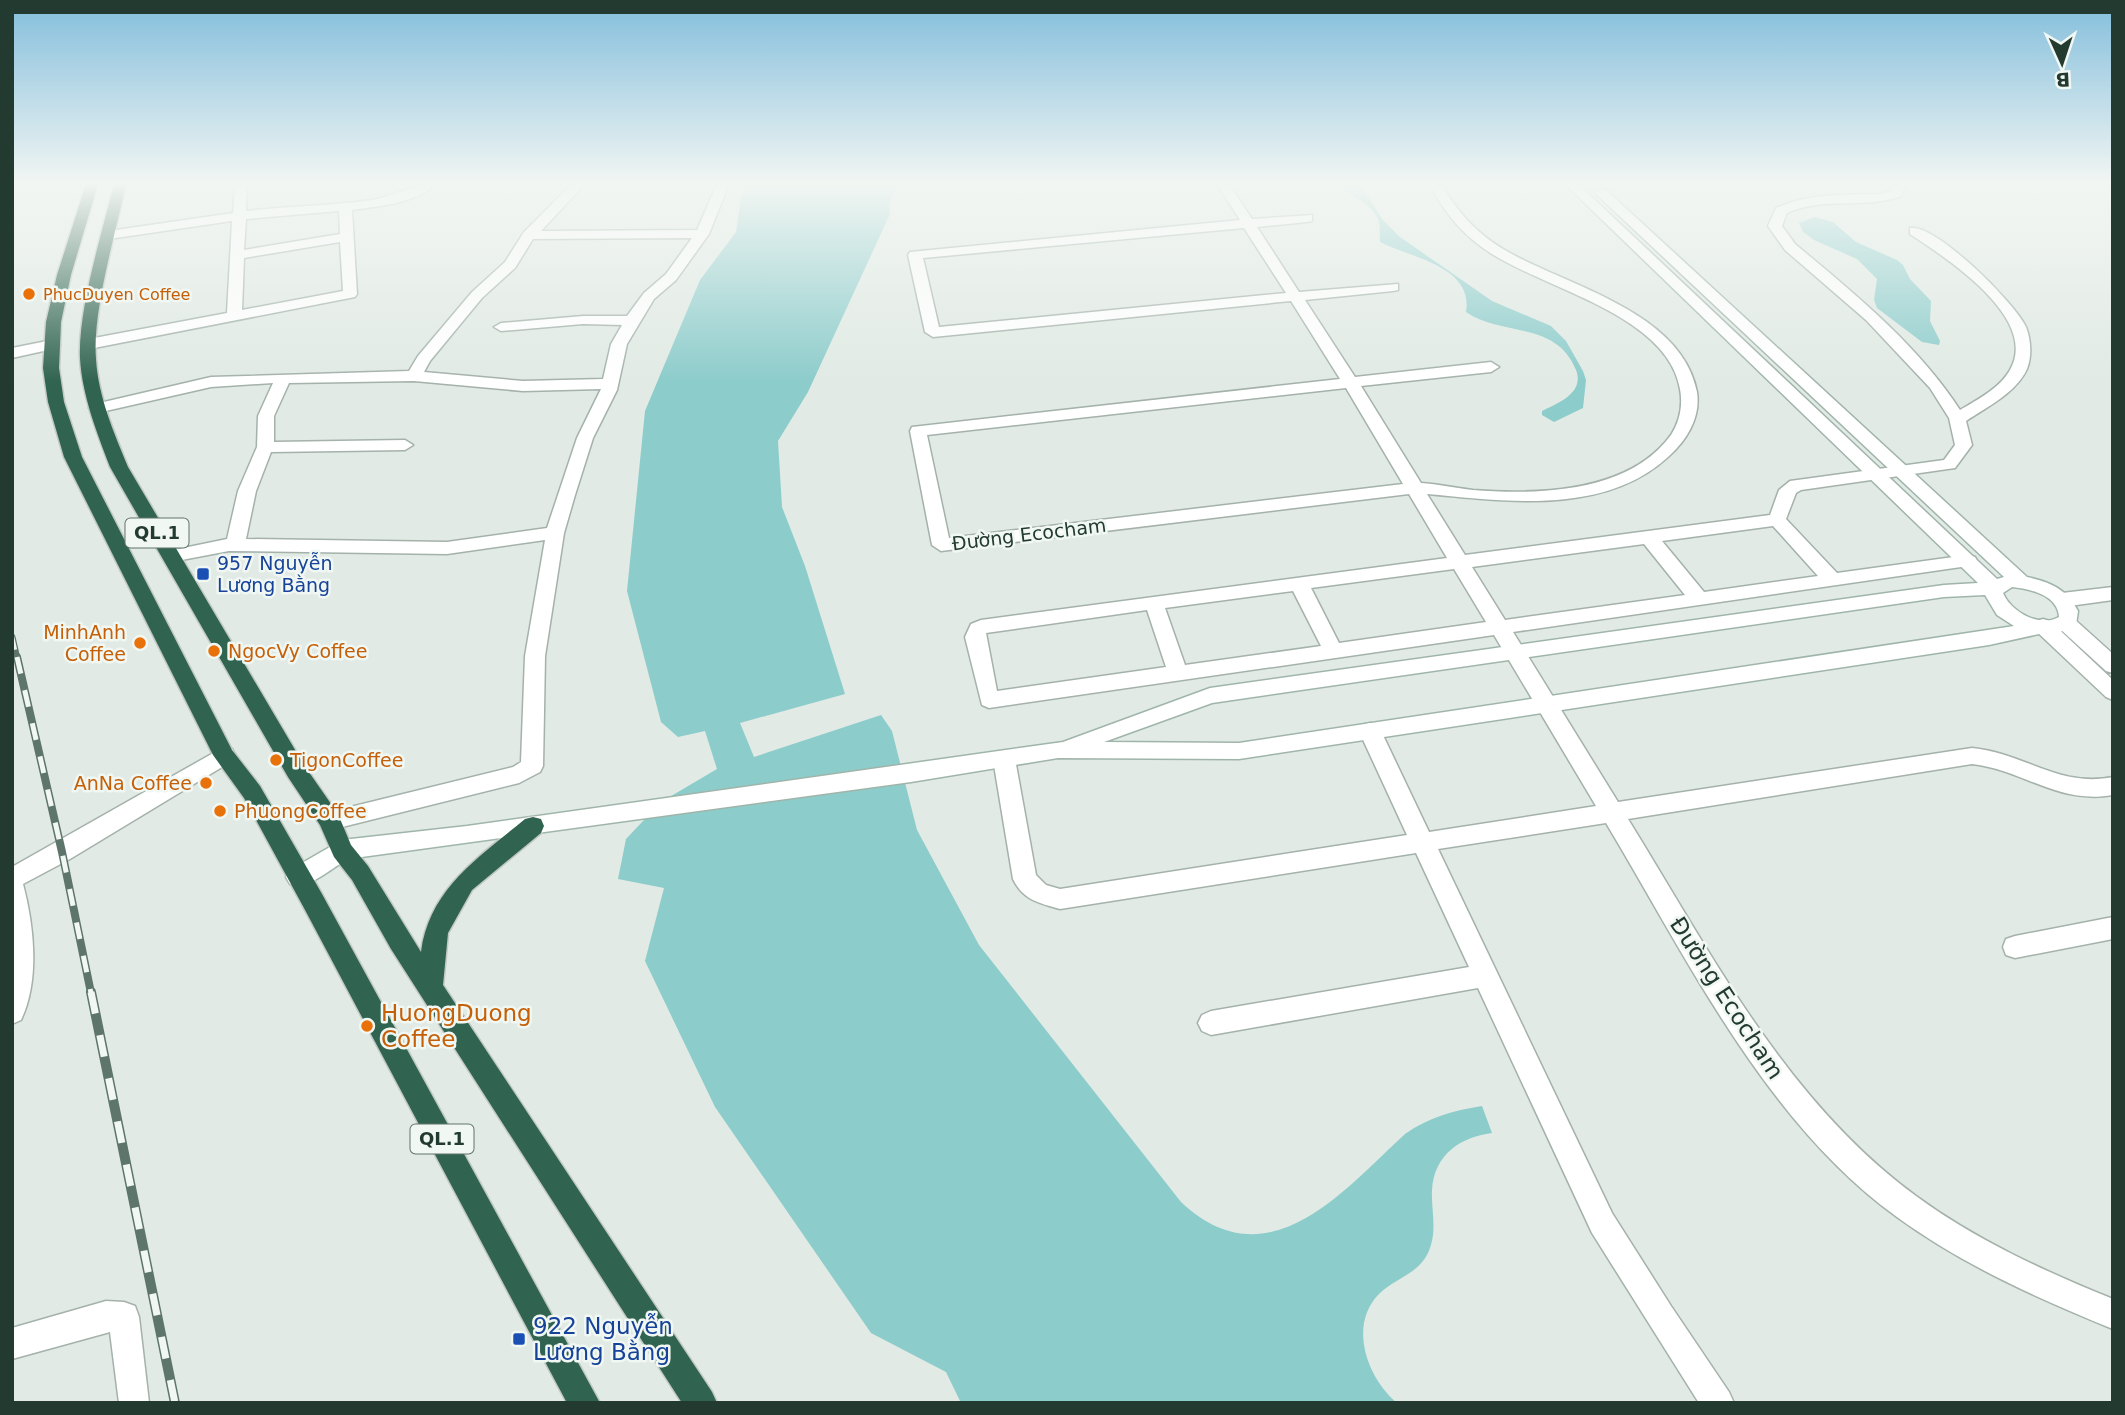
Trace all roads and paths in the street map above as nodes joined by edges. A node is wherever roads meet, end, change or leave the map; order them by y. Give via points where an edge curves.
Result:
1 (71, 250) edge
2 (101, 250) edge
3 (238, 250) edge
4 (268, 250) edge
5 (347, 250) edge
6 (519, 250) edge
7 (690, 250) edge
8 (967, 250) edge
9 (1266, 250) edge
10 (1498, 250) edge
11 (1640, 250) edge
12 (1663, 250) edge
13 (1793, 250) edge
14 (1943, 250) edge
15 (238, 255) junction
16 (1393, 287) dead end
17 (78, 291) junction
18 (1296, 297) junction
19 (234, 315) junction
20 (632, 321) junction
21 (500, 327) dead end
22 (89, 344) junction
23 (52, 345) junction
24 (12, 353) edge
25 (1491, 367) dead end
26 (414, 376) junction
27 (283, 378) junction
28 (1350, 382) junction
29 (610, 387) junction
30 (97, 408) junction
31 (1959, 418) junction
32 (405, 445) dead end
33 (265, 447) junction
34 (1903, 472) junction
35 (1877, 475) junction
36 (1413, 489) junction
37 (1777, 520) junction
38 (555, 533) junction
39 (1649, 538) junction
40 (235, 545) junction
41 (171, 556) junction
42 (1968, 561) junction
43 (1459, 564) junction
44 (1833, 580) junction
45 (2021, 582) junction
46 (1300, 585) junction
47 (1995, 588) junction
48 (2113, 593) edge
49 (1699, 599) junction
50 (2062, 600) junction
51 (1154, 603) junction
52 (2066, 623) junction
53 (2043, 626) junction
54 (1498, 627) junction
55 (1334, 652) junction
56 (1513, 653) junction
57 (2113, 666) edge
58 (1178, 673) junction
59 (2113, 692) edge
60 (1545, 704) junction
61 (1370, 730) junction
62 (1058, 750) junction
63 (224, 755) junction
64 (1004, 759) junction
65 (2113, 786) edge
66 (1612, 813) junction
67 (330, 821) junction
68 (533, 826) junction
69 (1422, 843) junction
70 (342, 850) junction
71 (298, 877) junction
72 (12, 878) edge
73 (12, 885) edge
74 (2113, 928) edge
75 (2015, 947) dead end
76 (1484, 976) junction
77 (430, 988) junction
78 (12, 1012) edge
79 (1210, 1023) dead end
80 (2113, 1314) edge
81 (12, 1344) edge
82 (134, 1401) edge
83 (584, 1403) edge
84 (701, 1403) edge
85 (1718, 1403) edge

1 - 17 highway, QL.1 via 62,279
2 - 17 highway, QL.1
3 - 15 street
4 - 15 street
5 - 19 street via 349,294
6 - 26 street via 423,359
7 - 20 street
8 - 18 street via 915,255 933,332
9 - 18 street, Đường Ecocham
10 - 36 street, Đường Ecocham via 1608,304 1655,336 1675,356 1685,375 1689,415 1674,443 1646,467 1586,489 1512,496
11 - 35 street
12 - 34 street
13 - 31 street via 1912,356
14 - 31 street via 1985,284 2013,318 2024,353 2014,377
15 - 19 street
16 - 18 street
17 - 22 highway, QL.1
17 - 23 highway, QL.1
18 - 28 street, Đường Ecocham
19 - 22 street
20 - 21 street
20 - 29 street via 619,344
22 - 30 highway, QL.1
23 - 24 street
23 - 63 highway, QL.1 via 54,396 73,457
25 - 28 street, Đường Ecocham
26 - 27 street
26 - 29 street via 523,386
27 - 30 street via 211,382
27 - 33 street via 265,416
28 - 36 street, Đường Ecocham
28 - 36 street, Đường Ecocham via 918,431 941,545
29 - 38 street via 585,438
30 - 41 highway, QL.1 via 119,467
31 - 34 street via 1963,444 1955,461
32 - 33 street
33 - 40 street via 247,491
34 - 35 street
34 - 45 street
35 - 37 street via 1790,487
35 - 42 street
36 - 43 street, Đường Ecocham
37 - 39 street
37 - 44 street
38 - 40 street via 447,548
38 - 67 street via 535,656 531,766 519,774
39 - 43 street
39 - 49 street
40 - 41 street
41 - 67 highway, QL.1
42 - 44 street
42 - 47 street
43 - 46 street
43 - 54 street, Đường Ecocham
44 - 49 street
45 - 47 street via 2004,582
45 - 50 street
46 - 51 street
46 - 55 street
47 - 53 street via 1995,598 2006,611
47 - 56 street
48 - 50 street
49 - 54 street
50 - 52 street via 2070,611
51 - 58 street
51 - 58 street via 982,626 975,637 989,700
52 - 53 street
52 - 57 street
53 - 59 street
53 - 60 street
54 - 55 street
54 - 56 street, Đường Ecocham
55 - 58 street
56 - 60 street, Đường Ecocham
56 - 62 street via 1210,696
60 - 61 street
60 - 66 street, Đường Ecocham
61 - 62 street via 1239,751
61 - 69 street
62 - 64 street
63 - 71 highway, QL.1 via 252,792
63 - 72 street
64 - 68 street
64 - 69 street via 1025,879 1048,897 1071,899
65 - 66 street via 2074,789 2000,761 1972,756
66 - 69 street
66 - 80 street, Đường Ecocham via 1768,1067 1820,1131 1893,1199 1941,1233 2044,1286
67 - 70 highway, QL.1
68 - 70 street
68 - 77 highway via 464,883 436,932
69 - 76 street
70 - 71 street
70 - 77 highway, QL.1
71 - 83 highway, QL.1
73 - 78 street via 22,941
74 - 75 street
76 - 79 street
76 - 85 street via 1602,1223
77 - 84 highway, QL.1
81 - 82 street via 106,1316 124,1317

